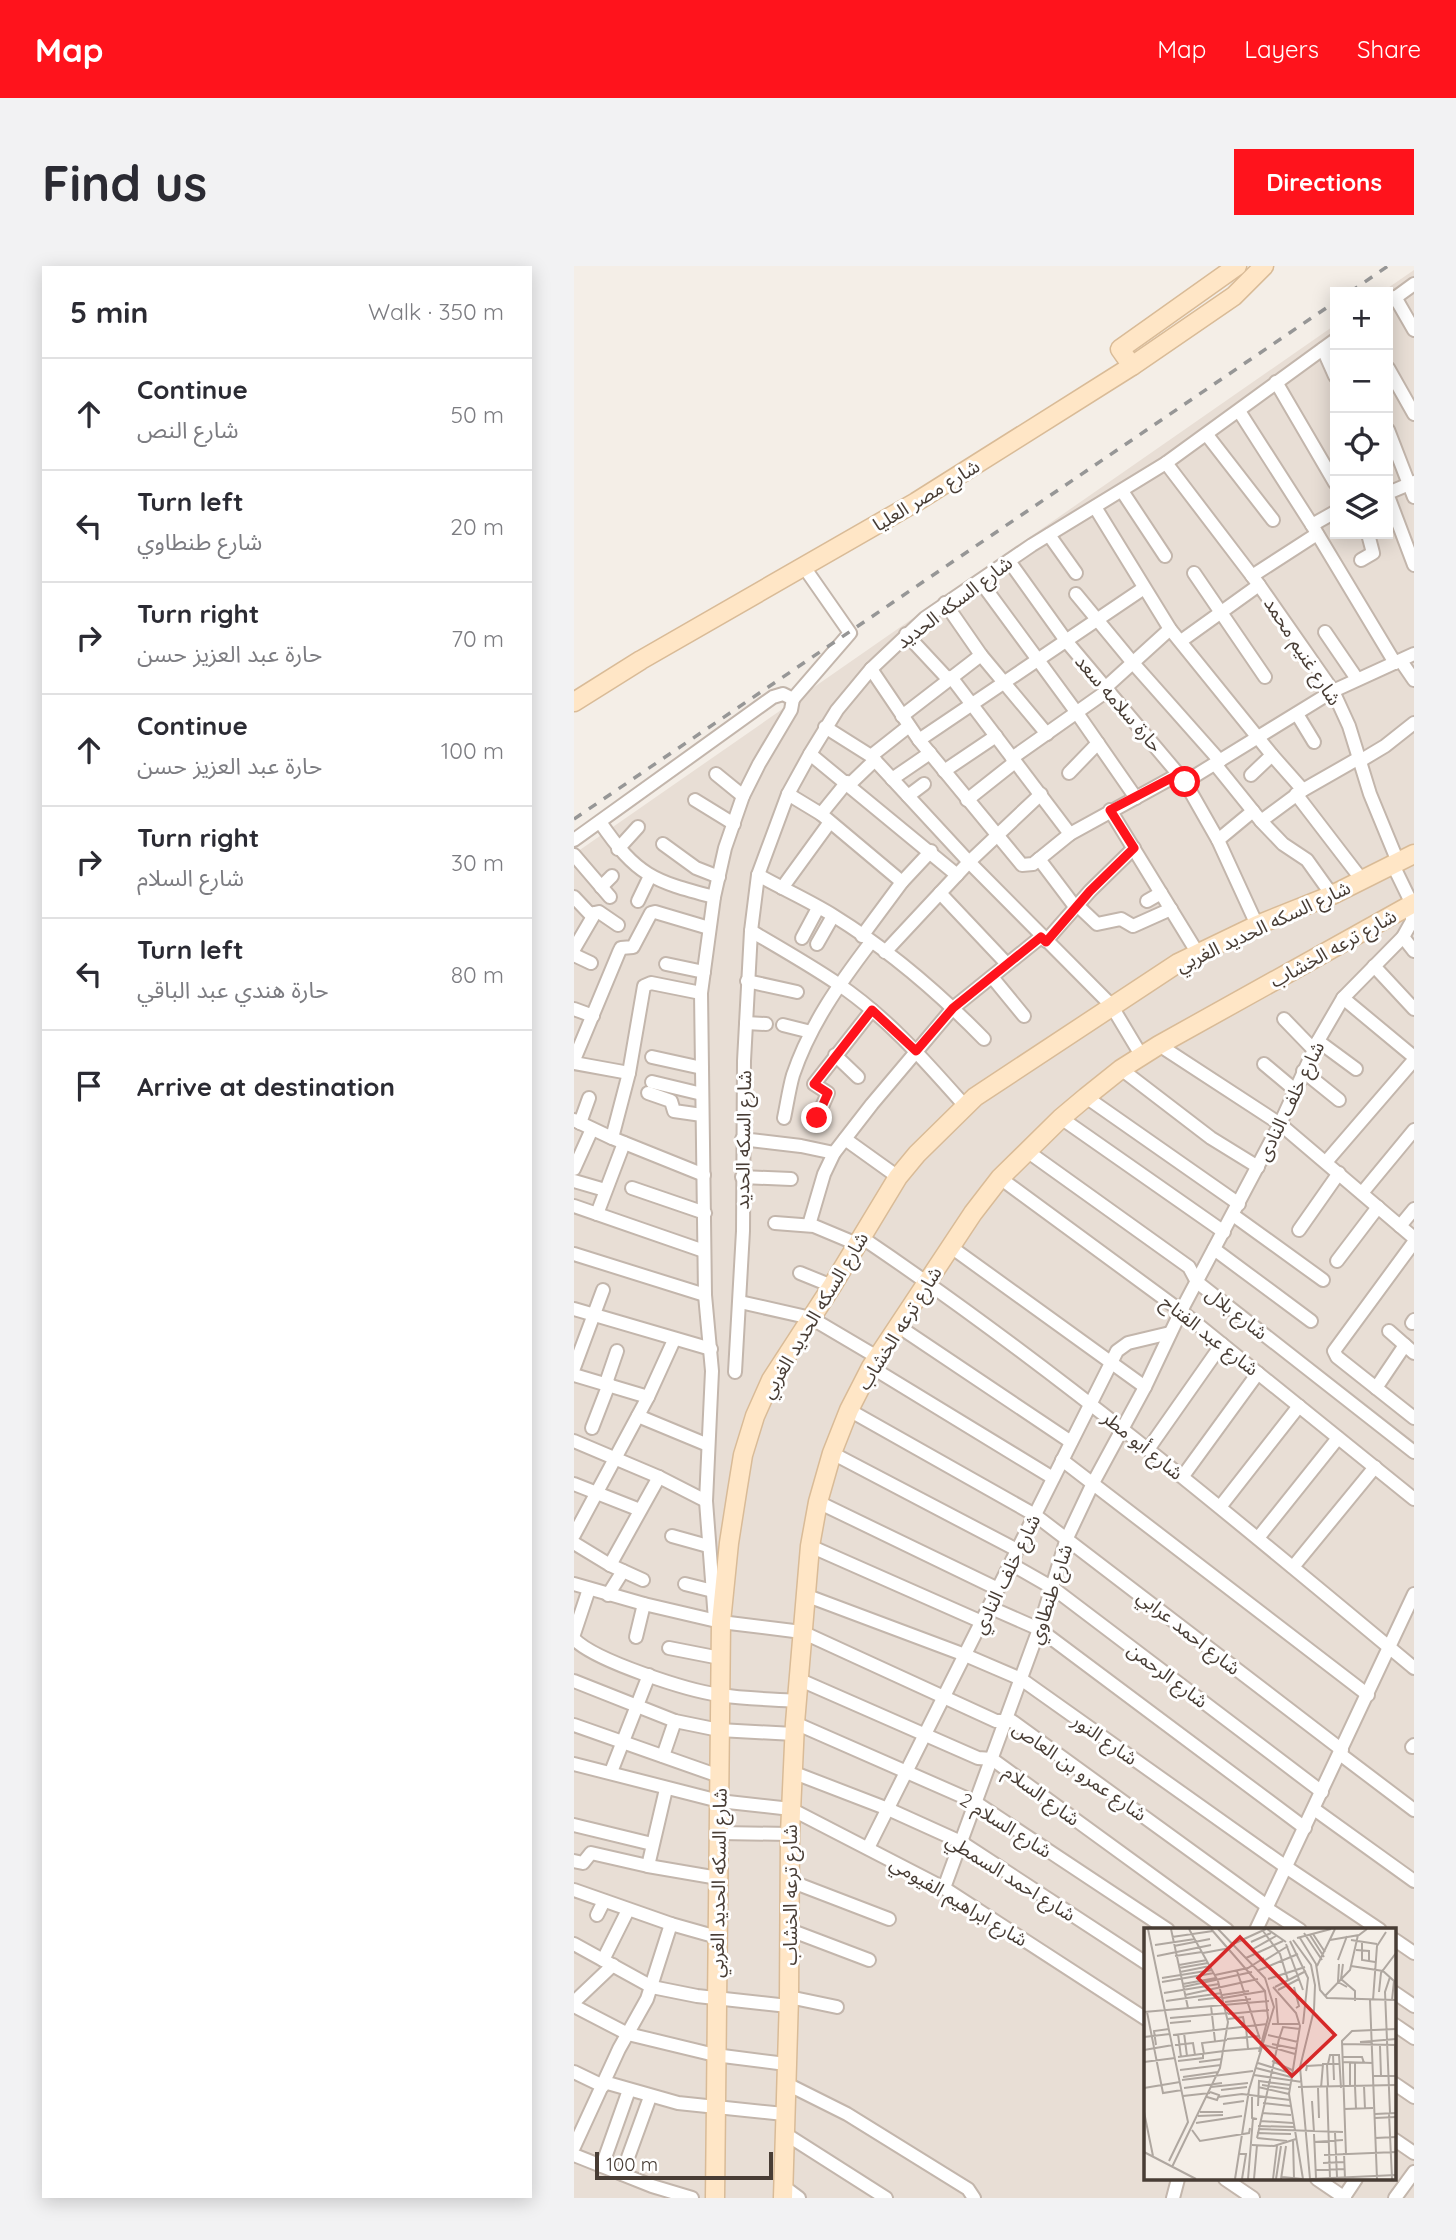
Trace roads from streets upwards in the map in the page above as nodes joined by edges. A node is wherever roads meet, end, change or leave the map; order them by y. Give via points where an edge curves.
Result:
1 (1237, 266) edge
2 (1264, 266) edge
3 (1414, 284) edge
4 (1393, 299) edge
5 (1393, 301) edge
6 (1414, 330) edge
7 (1330, 344) edge
8 (1323, 349) junction
9 (1330, 365) edge
10 (1132, 366) junction
11 (1393, 377) edge
12 (1276, 382) junction
13 (1239, 411) junction
14 (1414, 414) edge
15 (1207, 435) junction
16 (1393, 442) edge
17 (1166, 463) junction
18 (1331, 476) edge
19 (1411, 483) edge
20 (1122, 491) junction
21 (1393, 492) edge
22 (1414, 497) edge
23 (1095, 507) junction
24 (1330, 516) edge
25 (1273, 520) dead end
26 (1393, 525) edge
27 (1314, 529) junction
28 (1049, 535) junction
29 (1369, 539) edge
30 (1165, 556) dead end
31 (1361, 560) dead end
32 (1009, 561) junction
33 (1414, 565) edge
34 (804, 567) junction
35 (1076, 573) dead end
36 (1194, 573) dead end
37 (980, 580) junction
38 (1256, 580) junction
39 (1144, 588) junction
40 (1076, 594) dead end
41 (945, 603) junction
42 (1221, 612) junction
43 (1099, 620) junction
44 (1170, 629) junction
45 (1325, 632) dead end
46 (906, 634) junction
47 (1181, 641) junction
48 (1066, 642) junction
49 (1414, 654) edge
50 (981, 655) junction
51 (1037, 662) junction
52 (1398, 662) junction
53 (1133, 663) junction
54 (871, 669) junction
55 (1265, 677) dead end
56 (950, 678) junction
57 (1357, 679) junction
58 (1414, 680) edge
59 (1006, 683) junction
60 (1106, 690) junction
61 (1333, 691) junction
62 (793, 699) junction
63 (574, 702) edge
64 (973, 705) junction
65 (1077, 713) junction
66 (1297, 714) junction
67 (905, 721) junction
68 (1414, 723) edge
69 (825, 727) junction
70 (1048, 734) junction
71 (996, 736) junction
72 (1257, 738) junction
73 (919, 740) junction
74 (1314, 742) dead end
75 (1098, 743) junction
76 (930, 753) junction
77 (810, 754) junction
78 (1272, 755) junction
79 (873, 758) junction
80 (1013, 760) junction
81 (1360, 760) junction
82 (1218, 762) junction
83 (944, 771) junction
84 (1069, 773) dead end
85 (716, 774) dead end
86 (1251, 775) dead end
87 (1182, 778) junction
88 (892, 779) junction
89 (848, 783) junction
90 (923, 784) dead end
91 (1300, 792) junction
92 (788, 794) junction
93 (1041, 794) junction
94 (743, 796) junction
95 (908, 796) junction
96 (1136, 798) junction
97 (695, 800) dead end
98 (967, 800) junction
99 (1110, 810) junction
100 (1257, 816) junction
101 (825, 818) junction
102 (600, 822) junction
103 (734, 824) junction
104 (638, 827) dead end
105 (997, 835) junction
106 (1070, 835) junction
107 (574, 839) edge
108 (1218, 840) junction
109 (663, 844) dead end
110 (1134, 848) junction
111 (618, 849) junction
112 (931, 851) junction
113 (574, 855) edge
114 (1039, 859) junction
115 (1402, 860) edge
116 (969, 862) junction
117 (957, 874) junction
118 (758, 875) junction
119 (612, 876) dead end
120 (650, 876) junction
121 (719, 877) junction
122 (1362, 880) junction
123 (902, 882) junction
124 (782, 888) junction
125 (940, 892) junction
126 (1332, 895) junction
127 (574, 897) edge
128 (714, 897) junction
129 (1168, 898) junction
130 (638, 901) dead end
131 (1147, 901) dead end
132 (1413, 904) edge
133 (1077, 907) junction
134 (818, 908) junction
135 (595, 912) junction
136 (833, 916) junction
137 (618, 925) dead end
138 (1257, 925) junction
139 (709, 928) junction
140 (751, 931) junction
141 (1403, 937) junction
142 (802, 938) dead end
143 (867, 939) junction
144 (1044, 939) junction
145 (817, 944) dead end
146 (574, 949) edge
147 (1414, 951) edge
148 (886, 952) junction
149 (1197, 952) junction
150 (574, 956) edge
151 (592, 963) dead end
152 (666, 964) dead end
153 (1007, 964) junction
154 (1374, 966) junction
155 (704, 972) junction
156 (992, 976) junction
157 (747, 981) junction
158 (839, 985) junction
159 (797, 992) dead end
160 (701, 993) junction
161 (1343, 998) junction
162 (1111, 1005) junction
163 (953, 1008) junction
164 (574, 1009) edge
165 (1414, 1009) edge
166 (872, 1010) junction
167 (593, 1016) junction
168 (1024, 1016) dead end
169 (1284, 1019) dead end
170 (746, 1023) junction
171 (766, 1024) dead end
172 (783, 1025) dead end
173 (811, 1032) junction
174 (984, 1039) dead end
175 (1159, 1045) junction
176 (1316, 1046) junction
177 (916, 1051) junction
178 (835, 1055) junction
179 (1141, 1055) junction
180 (652, 1056) dead end
181 (1414, 1059) edge
182 (574, 1062) edge
183 (1264, 1064) dead end
184 (702, 1068) junction
185 (1121, 1069) junction
186 (1356, 1069) dead end
187 (1303, 1071) junction
188 (629, 1073) junction
189 (858, 1077) dead end
190 (1295, 1090) junction
191 (702, 1094) junction
192 (1086, 1097) junction
193 (589, 1098) dead end
194 (1339, 1100) dead end
195 (965, 1106) junction
196 (702, 1115) junction
197 (784, 1118) dead end
198 (817, 1118) dead end
199 (1061, 1118) junction
200 (582, 1124) edge
201 (1280, 1124) junction
202 (1414, 1130) edge
203 (742, 1139) junction
204 (845, 1139) junction
205 (618, 1141) junction
206 (1027, 1151) junction
207 (834, 1153) junction
208 (1326, 1162) junction
209 (575, 1163) edge
210 (1258, 1167) junction
211 (1339, 1173) junction
212 (704, 1175) junction
213 (742, 1177) junction
214 (898, 1177) junction
215 (1000, 1178) junction
216 (791, 1179) dead end
217 (574, 1181) edge
218 (632, 1188) dead end
219 (605, 1191) junction
220 (1362, 1193) junction
221 (574, 1206) edge
222 (1378, 1207) junction
223 (1414, 1209) edge
224 (1236, 1210) junction
225 (705, 1213) junction
226 (597, 1214) junction
227 (775, 1223) dead end
228 (808, 1225) junction
229 (1400, 1226) junction
230 (1299, 1230) dead end
231 (743, 1231) junction
232 (1224, 1232) junction
233 (757, 1233) dead end
234 (1414, 1240) edge
235 (859, 1241) junction
236 (951, 1247) junction
237 (1214, 1249) junction
238 (704, 1251) junction
239 (574, 1254) edge
240 (1337, 1261) dead end
241 (800, 1273) dead end
242 (1323, 1280) dead end
243 (928, 1282) junction
244 (1196, 1282) junction
245 (832, 1286) junction
246 (603, 1290) dead end
247 (705, 1295) junction
248 (740, 1302) junction
249 (574, 1309) edge
250 (1181, 1311) junction
251 (592, 1315) junction
252 (811, 1318) junction
253 (1311, 1321) dead end
254 (898, 1326) junction
255 (1389, 1331) dead end
256 (1170, 1333) junction
257 (674, 1340) junction
258 (1222, 1344) junction
259 (711, 1349) junction
260 (1410, 1349) edge
261 (617, 1350) dead end
262 (874, 1362) junction
263 (1110, 1362) junction
264 (574, 1368) edge
265 (735, 1372) dead end
266 (1258, 1373) junction
267 (574, 1375) edge
268 (607, 1384) junction
269 (1145, 1387) junction
270 (1376, 1388) junction
271 (648, 1397) junction
272 (1090, 1403) junction
273 (1299, 1406) junction
274 (849, 1410) junction
275 (638, 1416) junction
276 (1414, 1418) edge
277 (1122, 1427) junction
278 (592, 1428) dead end
279 (1338, 1438) junction
280 (1071, 1442) junction
281 (575, 1443) edge
282 (708, 1445) junction
283 (1149, 1448) junction
284 (1414, 1452) edge
285 (832, 1453) junction
286 (615, 1458) junction
287 (1062, 1460) junction
288 (1375, 1467) junction
289 (1182, 1476) junction
290 (659, 1477) junction
291 (1053, 1478) junction
292 (1093, 1483) junction
293 (574, 1484) edge
294 (598, 1492) junction
295 (1414, 1499) edge
296 (706, 1502) junction
297 (818, 1502) junction
298 (1220, 1507) junction
299 (640, 1510) junction
300 (1035, 1515) junction
301 (574, 1535) edge
302 (672, 1535) dead end
303 (1068, 1538) junction
304 (1258, 1538) junction
305 (574, 1543) edge
306 (708, 1546) junction
307 (810, 1546) junction
308 (1017, 1550) junction
309 (1011, 1563) junction
310 (610, 1565) junction
311 (1293, 1567) junction
312 (623, 1571) junction
313 (643, 1580) dead end
314 (574, 1584) edge
315 (685, 1584) dead end
316 (1053, 1588) junction
317 (589, 1589) junction
318 (998, 1589) junction
319 (713, 1591) junction
320 (1414, 1594) edge
321 (608, 1595) junction
322 (805, 1595) junction
323 (644, 1604) junction
324 (989, 1606) junction
325 (718, 1621) junction
326 (982, 1622) junction
327 (1039, 1629) junction
328 (802, 1632) junction
329 (574, 1636) edge
330 (636, 1637) dead end
331 (669, 1648) dead end
332 (1390, 1648) junction
333 (965, 1655) junction
334 (720, 1658) junction
335 (1414, 1668) edge
336 (649, 1675) junction
337 (798, 1679) junction
338 (1020, 1679) junction
339 (574, 1681) edge
340 (719, 1695) junction
341 (1368, 1695) junction
342 (944, 1698) junction
343 (797, 1701) junction
344 (637, 1706) junction
345 (1006, 1720) junction
346 (675, 1721) junction
347 (574, 1725) edge
348 (794, 1729) junction
349 (719, 1730) junction
350 (926, 1735) junction
351 (623, 1741) junction
352 (1341, 1752) junction
353 (663, 1756) junction
354 (992, 1759) junction
355 (574, 1764) edge
356 (908, 1771) junction
357 (611, 1772) junction
358 (792, 1772) junction
359 (719, 1776) junction
360 (666, 1789) junction
361 (1322, 1792) junction
362 (719, 1801) junction
363 (975, 1802) junction
364 (791, 1809) junction
365 (888, 1809) junction
366 (1314, 1809) junction
367 (1414, 1810) edge
368 (574, 1825) edge
369 (1305, 1828) junction
370 (719, 1833) junction
371 (790, 1834) junction
372 (961, 1842) junction
373 (653, 1844) junction
374 (868, 1849) junction
375 (574, 1861) edge
376 (648, 1866) junction
377 (1286, 1867) junction
378 (718, 1878) junction
379 (790, 1881) junction
380 (1414, 1881) edge
381 (944, 1888) junction
382 (574, 1890) edge
383 (604, 1901) junction
384 (1267, 1907) junction
385 (628, 1910) junction
386 (597, 1915) dead end
387 (889, 1919) dead end
388 (671, 1924) junction
389 (1165, 1928) edge
390 (1224, 1928) edge
391 (1257, 1928) edge
392 (1297, 1928) edge
393 (1377, 1928) edge
394 (790, 1930) junction
395 (716, 1937) junction
396 (1396, 1941) edge
397 (574, 1944) edge
398 (1414, 1953) edge
399 (869, 1960) dead end
400 (1144, 1962) edge
401 (608, 1963) junction
402 (652, 1987) junction
403 (1396, 1994) edge
404 (716, 1998) junction
405 (788, 2002) junction
406 (574, 2004) edge
407 (1414, 2006) edge
408 (837, 2007) dead end
409 (1144, 2018) edge
410 (1396, 2026) edge
411 (628, 2034) junction
412 (1414, 2038) edge
413 (715, 2055) junction
414 (786, 2064) junction
415 (574, 2072) edge
416 (785, 2083) junction
417 (604, 2084) junction
418 (1396, 2085) edge
419 (629, 2090) junction
420 (650, 2096) junction
421 (1414, 2097) edge
422 (715, 2108) junction
423 (784, 2114) junction
424 (784, 2133) junction
425 (1396, 2141) edge
426 (1414, 2153) edge
427 (575, 2155) edge
428 (602, 2166) junction
429 (1414, 2172) edge
430 (622, 2174) junction
431 (1178, 2180) edge
432 (1227, 2180) edge
433 (1318, 2180) edge
434 (1355, 2180) edge
435 (783, 2192) edge
436 (692, 2198) edge
437 (715, 2198) edge
438 (799, 2198) edge
439 (886, 2198) edge
440 (974, 2198) edge
441 (1172, 2198) edge
442 (1253, 2198) edge
443 (1345, 2198) edge
444 (1395, 2198) edge

1 - 10 street via 1120,349
2 - 10 street, شارع مصر العليا via 1234,296
3 - 4 street
5 - 6 street
7 - 8 street, شارع السكه الحديد
8 - 9 street
8 - 12 street, شارع السكه الحديد
10 - 34 street, شارع مصر العليا
11 - 14 street
12 - 13 street, شارع السكه الحديد
12 - 18 street
13 - 15 street, شارع السكه الحديد
13 - 27 street
15 - 17 street, شارع السكه الحديد
15 - 25 street
16 - 19 street
17 - 20 street, شارع السكه الحديد
17 - 38 street, شارع غنيم محمد
19 - 21 street
19 - 22 street
20 - 23 street, شارع السكه الحديد
20 - 30 street
23 - 28 street, شارع السكه الحديد
23 - 39 street
24 - 27 street
26 - 33 street
27 - 38 street
27 - 52 street
28 - 32 street, شارع السكه الحديد
28 - 35 street
29 - 31 street via 1373,553
32 - 37 street, شارع السكه الحديد
32 - 48 street, حارة سلامه سعد
34 - 62 street, شارع السكه الحديد via 850,633
34 - 63 street, شارع مصر العليا
36 - 42 street
37 - 41 street, شارع السكه الحديد
37 - 51 street
38 - 42 street
38 - 61 street, شارع غنيم محمد
39 - 43 street
39 - 44 street
40 - 43 street
41 - 46 street, شارع السكه الحديد
41 - 50 street
42 - 47 street
42 - 55 street
43 - 48 street
43 - 53 street
44 - 47 street
44 - 53 street
45 - 57 street
46 - 54 street, شارع السكه الحديد
46 - 56 street
47 - 72 street
48 - 51 street
48 - 60 street, حارة سلامه سعد
49 - 52 street
50 - 56 street
50 - 59 street
51 - 59 street
51 - 65 street
52 - 57 street
52 - 58 street
53 - 60 street
53 - 82 street
54 - 67 street
54 - 69 street, شارع السكه الحديد
56 - 64 street
56 - 67 street
57 - 61 street
59 - 64 street
59 - 70 street
60 - 65 street
60 - 87 street, حارة سلامه سعد
61 - 66 street
61 - 81 street, شارع غنيم محمد
62 - 94 street, شارع السكه الحديد
62 - 102 street via 783,694 773,697
64 - 71 street
64 - 73 street
65 - 70 street
65 - 75 street
66 - 72 street
66 - 74 street
67 - 73 street
67 - 79 street
68 - 81 street
69 - 77 street, شارع السكه الحديد
69 - 79 street
70 - 80 street
71 - 80 street
71 - 83 street
72 - 78 street
72 - 82 street
73 - 76 street
75 - 84 street
75 - 96 street
76 - 83 street
76 - 88 street
77 - 89 street
77 - 92 street, شارع السكه الحديد
78 - 86 street
78 - 91 street
79 - 88 street
79 - 89 street
80 - 93 street
80 - 98 street
81 - 91 street
81 - 115 street, شارع غنيم محمد via 1377,814
82 - 87 street
82 - 100 street
83 - 98 street
85 - 94 street
87 - 96 street
87 - 108 street, حارة سلامه سعد
88 - 95 street
89 - 101 street
89 - 112 street
90 - 95 street
91 - 100 street
91 - 122 street
92 - 101 street
92 - 118 street, شارع السكه الحديد
93 - 105 street
93 - 106 street
94 - 103 street, شارع السكه الحديد
95 - 116 street
96 - 99 street
97 - 103 street
98 - 105 street
99 - 106 street
99 - 110 street
100 - 108 street
100 - 126 street via 1283,844 1307,860
101 - 123 street
101 - 124 street
102 - 107 street
102 - 111 street
103 - 121 street, شارع السكه الحديد
104 - 111 street
105 - 114 street via 1023,865
105 - 116 street
106 - 114 street
108 - 138 street, حارة سلامه سعد
109 - 121 street via 696,868
110 - 129 street
110 - 133 street
111 - 120 street
112 - 117 street
112 - 123 street
113 - 119 street via 605,892
114 - 133 street
115 - 122 street, شارع السكه الحديد الغربي
115 - 132 street, شارع غنيم محمد
116 - 117 street
116 - 144 street
117 - 125 street
118 - 124 street
118 - 140 street, شارع السكه الحديد
120 - 128 street
120 - 130 street
121 - 128 street, شارع السكه الحديد
122 - 126 street, شارع السكه الحديد الغربي
123 - 143 street
124 - 134 street
125 - 148 street
125 - 153 street
126 - 138 street, شارع السكه الحديد الغربي
127 - 135 street via 588,913
128 - 139 street, شارع السكه الحديد
129 - 131 street
129 - 133 street via 1133,926 1121,919 1097,924
129 - 149 street
132 - 141 street, شارع خلف النادى via 1412,921
132 - 175 street, شارع ترعه الخشاب
133 - 144 street
134 - 136 street
134 - 142 street
135 - 137 street
135 - 146 street
136 - 143 street
136 - 145 street
138 - 149 street, شارع السكه الحديد الغربي
139 - 155 street, شارع السكه الحديد
139 - 167 street via 653,912 649,915 635,946 620,950
140 - 157 street, شارع السكه الحديد
140 - 158 street
141 - 147 street
141 - 154 street, شارع خلف النادى
143 - 148 street
143 - 158 street
144 - 153 street
144 - 162 street
148 - 163 street
149 - 162 street, شارع السكه الحديد الغربي
150 - 151 street
152 - 155 street
153 - 156 street
154 - 161 street, شارع خلف النادى
154 - 165 street
155 - 160 street, شارع السكه الحديد
156 - 163 street
156 - 168 street
157 - 159 street
157 - 170 street, شارع السكه الحديد
158 - 166 street
158 - 173 street
160 - 184 street, شارع السكه الحديد
160 - 188 street via 646,984
161 - 176 street, شارع خلف النادى
161 - 181 street
162 - 179 street
162 - 195 street, شارع السكه الحديد الغربي
163 - 174 street
163 - 177 street
164 - 167 street
166 - 177 street
166 - 178 street
167 - 182 street
169 - 176 street
170 - 171 street
170 - 203 street, شارع السكه الحديد
172 - 173 street
173 - 197 street via 792,1078
175 - 179 street, شارع ترعه الخشاب
175 - 201 street
176 - 186 street
176 - 187 street, شارع خلف النادى
177 - 195 street
177 - 204 street
178 - 189 street
178 - 198 street via 814,1085 828,1093
179 - 185 street, شارع ترعه الخشاب
180 - 184 street
181 - 208 street
182 - 188 street
183 - 190 street
184 - 191 street, شارع السكه الحديد
185 - 192 street, شارع ترعه الخشاب
185 - 210 street via 1210,1138
187 - 190 street, شارع خلف النادى
187 - 194 street
188 - 205 street
190 - 201 street, شارع خلف النادى
191 - 196 street, شارع السكه الحديد
191 - 196 street via 650,1087 671,1101 674,1111
192 - 199 street, شارع ترعه الخشاب
192 - 224 street
193 - 200 street
195 - 214 street, شارع السكه الحديد الغربي
196 - 212 street, شارع السكه الحديد
199 - 206 street, شارع ترعه الخشاب
199 - 232 street
200 - 205 street
200 - 209 street
201 - 208 street
201 - 210 street, شارع خلف النادى
202 - 220 street
203 - 207 street
203 - 213 street, شارع السكه الحديد
204 - 207 street
204 - 214 street
205 - 212 street
205 - 219 street
206 - 215 street, شارع ترعه الخشاب
206 - 244 street, شارع بلال via 1189,1267
207 - 228 street
208 - 211 street
210 - 224 street, شارع خلف النادى
211 - 220 street
211 - 230 street
212 - 225 street, شارع السكه الحديد
213 - 216 street
213 - 231 street, شارع السكه الحديد
214 - 235 street, شارع السكه الحديد الغربي
215 - 236 street, شارع ترعه الخشاب
215 - 250 street, شارع عبد الفتاح
217 - 219 street
218 - 225 street
219 - 226 street
220 - 222 street
221 - 226 street
222 - 229 street
222 - 240 street
223 - 229 street
224 - 232 street, شارع خلف النادى
224 - 242 street
225 - 238 street, شارع السكه الحديد
226 - 238 street
227 - 228 street, شارع أبو مطر
228 - 235 street, شارع أبو مطر
229 - 234 street
231 - 233 street
231 - 248 street, شارع السكه الحديد
232 - 237 street, شارع خلف النادى
234 - 270 street via 1334,1349 1337,1357
235 - 243 street, شارع أبو مطر
235 - 245 street, شارع السكه الحديد الغربي
236 - 243 street, شارع ترعه الخشاب
236 - 263 street
237 - 244 street, شارع خلف النادى
237 - 253 street
238 - 247 street, شارع السكه الحديد
239 - 247 street
241 - 245 street
243 - 254 street, شارع ترعه الخشاب
243 - 272 street, شارع أبو مطر
244 - 250 street, شارع خلف النادى
244 - 284 street, شارع بلال
245 - 252 street, شارع السكه الحديد الغربي
246 - 251 street
247 - 259 street, شارع السكه الحديد
248 - 252 street
248 - 265 street, شارع السكه الحديد
249 - 251 street
250 - 256 street, شارع طنطاوي
250 - 258 street, شارع عبد الفتاح
251 - 257 street
251 - 264 street
252 - 262 street
252 - 325 street, شارع السكه الحديد الغربي via 771,1380 743,1455
254 - 262 street, شارع ترعه الخشاب
254 - 280 street
255 - 260 street
256 - 263 street, شارع خلف النادي via 1122,1346
256 - 269 street, شارع طنطاوي
257 - 259 street
257 - 271 street
258 - 266 street, شارع عبد الفتاح
258 - 283 street
259 - 282 street, شارع السكه الحديد
260 - 270 street
261 - 268 street
262 - 274 street, شارع ترعه الخشاب
262 - 291 street
263 - 269 street
263 - 272 street, شارع خلف النادي
266 - 273 street, شارع عبد الفتاح
266 - 289 street
267 - 268 street
268 - 271 street
268 - 278 street
269 - 277 street, شارع طنطاوي
270 - 276 street
271 - 275 street
272 - 277 street, شارع أبو مطر
272 - 280 street, شارع خلف النادي
273 - 279 street, شارع عبد الفتاح
273 - 298 street
274 - 285 street, شارع ترعه الخشاب
274 - 300 street, شارع احمد عرابي
275 - 282 street
275 - 286 street
277 - 283 street, شارع أبو مطر
277 - 292 street, شارع طنطاوي
279 - 288 street, شارع عبد الفتاح
279 - 304 street
280 - 287 street, شارع خلف النادي
281 - 286 street
282 - 296 street, شارع السكه الحديد
283 - 289 street, شارع أبو مطر
285 - 297 street, شارع ترعه الخشاب
285 - 308 street
286 - 290 street
286 - 294 street
287 - 291 street, شارع خلف النادي
287 - 292 street
288 - 295 street, شارع عبد الفتاح
288 - 311 street
289 - 298 street, شارع أبو مطر
290 - 296 street
290 - 299 street
291 - 300 street, شارع خلف النادي
292 - 303 street, شارع طنطاوي
292 - 341 street
293 - 294 street
294 - 299 street
294 - 301 street
296 - 306 street, شارع السكه الحديد
297 - 307 street, شارع ترعه الخشاب
297 - 318 street
298 - 304 street, شارع أبو مطر
299 - 310 street
300 - 303 street, شارع احمد عرابي
300 - 308 street, شارع خلف النادي
302 - 306 street
303 - 316 street, شارع طنطاوي
303 - 352 street, شارع احمد عرابي
304 - 311 street, شارع أبو مطر
305 - 310 street
306 - 319 street, شارع السكه الحديد
307 - 322 street, شارع ترعه الخشاب
307 - 326 street
308 - 309 street, شارع خلف النادي
309 - 316 street, شارع الرحمن
309 - 318 street, شارع خلف النادي
310 - 312 street
311 - 332 street, شارع أبو مطر
312 - 313 street
312 - 321 street
314 - 317 street, شارع عمرو بن العاص
315 - 319 street
316 - 327 street, شارع طنطاوي
316 - 361 street, شارع الرحمن
317 - 321 street, شارع عمرو بن العاص
317 - 329 street
318 - 324 street, شارع خلف النادي
319 - 325 street, شارع السكه الحديد
320 - 332 street
321 - 323 street, شارع عمرو بن العاص
322 - 328 street, شارع ترعه الخشاب
322 - 333 street, شارع النور
323 - 325 street, شارع عمرو بن العاص
323 - 330 street
324 - 326 street, شارع خلف النادي
324 - 327 street
325 - 328 street, شارع عمرو بن العاص
325 - 334 street, شارع السكه الحديد الغربي
326 - 333 street, شارع خلف النادي
327 - 338 street, شارع طنطاوي
327 - 369 street
328 - 337 street, شارع ترعه الخشاب
328 - 342 street, شارع عمرو بن العاص
329 - 336 street via 600,1656
331 - 334 street
332 - 335 street, شارع أبو مطر
332 - 341 street
333 - 338 street, شارع النور
333 - 342 street, شارع خلف النادي
334 - 340 street, شارع السكه الحديد الغربي
336 - 340 street
336 - 344 street
337 - 343 street, شارع ترعه الخشاب
337 - 350 street, شارع السلام
338 - 345 street, شارع طنطاوي
338 - 377 street, شارع النور
339 - 344 street, شارع السلام 2
340 - 343 street
340 - 349 street, شارع السكه الحديد الغربي
341 - 352 street
342 - 345 street, شارع عمرو بن العاص via 996,1721
342 - 350 street, شارع خلف النادي
343 - 348 street, شارع ترعه الخشاب
344 - 346 street, شارع السلام 2
344 - 351 street
345 - 354 street, شارع طنطاوي
345 - 384 street, شارع عمرو بن العاص
346 - 349 street, شارع السلام 2
346 - 353 street
347 - 351 street
348 - 349 street, شارع السلام 2
348 - 356 street, شارع السلام 2
348 - 358 street, شارع ترعه الخشاب
349 - 359 street, شارع السكه الحديد الغربي
350 - 354 street, شارع السلام via 978,1758
350 - 356 street, شارع خلف النادي
351 - 353 street
351 - 357 street
352 - 361 street
352 - 367 street, شارع احمد عرابي
353 - 359 street
354 - 363 street, شارع طنطاوي
354 - 390 street, شارع السلام
355 - 357 street, شارع ابراهيم الفيومي
356 - 363 street, شارع السلام 2
356 - 365 street, شارع خلف النادي
357 - 360 street, شارع ابراهيم الفيومي
358 - 364 street, شارع ترعه الخشاب
358 - 365 street, شارع احمد السمطي
359 - 362 street, شارع السكه الحديد الغربي
360 - 362 street, شارع ابراهيم الفيومي
360 - 373 street
361 - 366 street
362 - 364 street, شارع ابراهيم الفيومي
362 - 370 street, شارع السكه الحديد الغربي
363 - 372 street, شارع طنطاوي
363 - 389 street, شارع السلام 2
364 - 371 street, شارع ترعه الخشاب
364 - 374 street, شارع ابراهيم الفيومي
365 - 372 street, شارع احمد السمطي
365 - 374 street, شارع خلف النادي
366 - 369 street
366 - 380 street
368 - 373 street via 631,1832
369 - 377 street
370 - 371 street
370 - 378 street, شارع السكه الحديد الغربي
371 - 379 street, شارع ترعه الخشاب
372 - 381 street, شارع طنطاوي
372 - 400 street, شارع احمد السمطي
373 - 376 street
374 - 381 street, شارع ابراهيم الفيومي
375 - 376 street via 583,1863 591,1853
376 - 378 street
377 - 384 street
377 - 393 street, شارع النور
378 - 395 street, شارع السكه الحديد الغربي
379 - 387 street
379 - 394 street, شارع ترعه الخشاب
381 - 409 street, شارع ابراهيم الفيومي
382 - 383 street
383 - 385 street
383 - 386 street
384 - 391 street
384 - 392 street, شارع عمرو بن العاص
385 - 388 street
385 - 401 street
388 - 395 street
388 - 402 street
394 - 399 street
394 - 405 street, شارع ترعه الخشاب
395 - 404 street, شارع السكه الحديد الغربي
396 - 398 street
397 - 401 street
401 - 402 street
401 - 406 street
402 - 404 street
402 - 411 street
403 - 407 street
404 - 405 street
404 - 413 street, شارع السكه الحديد الغربي
405 - 408 street
405 - 414 street, شارع ترعه الخشاب
406 - 411 street
410 - 412 street
411 - 413 street
411 - 417 street
413 - 414 street
413 - 422 street, شارع السكه الحديد الغربي
414 - 416 street, شارع ترعه الخشاب
415 - 417 street
416 - 423 street, شارع ترعه الخشاب
416 - 440 street via 854,2119 968,2189
417 - 419 street
417 - 427 street
418 - 421 street
419 - 420 street
419 - 428 street
420 - 422 street
420 - 430 street
422 - 423 street
422 - 437 street, شارع السكه الحديد الغربي
423 - 424 street, شارع ترعه الخشاب
424 - 435 street, شارع ترعه الخشاب
424 - 439 street
425 - 426 street
427 - 428 street
428 - 430 street
429 - 444 street
430 - 436 street
431 - 441 street
432 - 442 street
433 - 443 street
434 - 443 street
435 - 438 street

